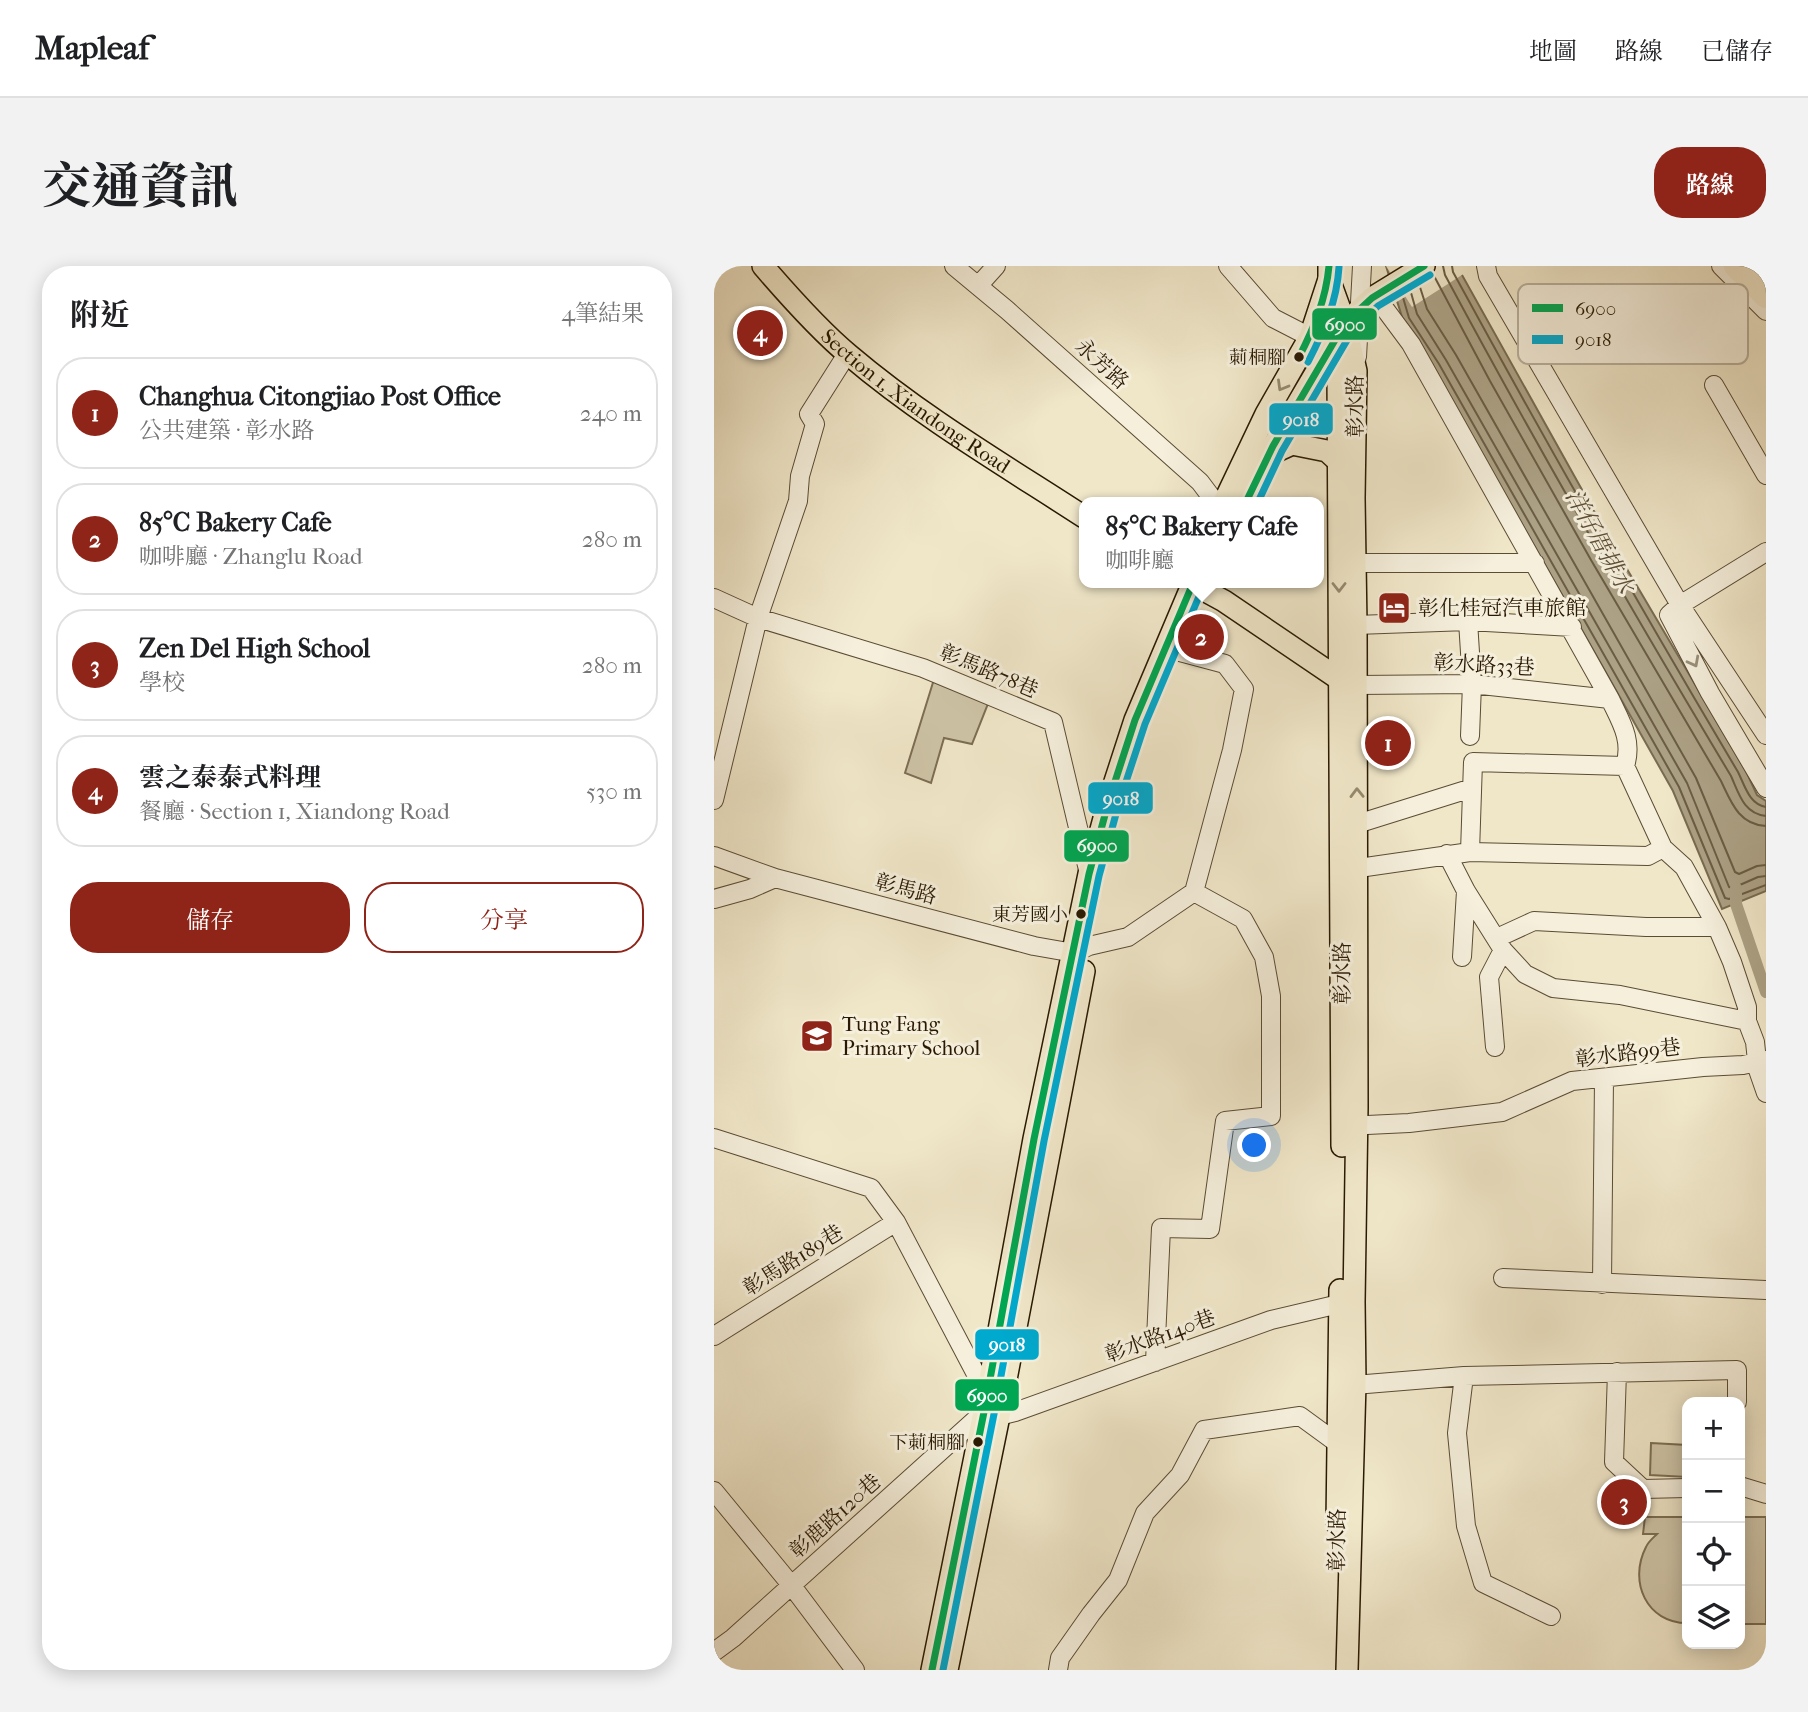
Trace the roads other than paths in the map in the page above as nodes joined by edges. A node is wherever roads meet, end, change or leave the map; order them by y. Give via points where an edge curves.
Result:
1 (763, 266) edge
2 (954, 266) edge
3 (996, 266) edge
4 (1228, 266) edge
5 (1362, 266) edge
6 (1424, 266) edge
7 (1486, 266) edge
8 (1721, 266) edge
9 (1736, 266) edge
10 (1761, 266) edge
11 (1766, 271) edge
12 (1329, 273) edge
13 (1739, 284) edge
14 (978, 286) junction
15 (1748, 293) edge
16 (1766, 296) edge
17 (1364, 306) junction
18 (1766, 311) edge
19 (1518, 327) edge
20 (1310, 337) junction
21 (846, 354) junction
22 (1539, 364) edge
23 (1714, 385) dead end
24 (1268, 455) junction
25 (1340, 463) junction
26 (1766, 475) edge
27 (1211, 497) edge
28 (1226, 497) edge
29 (1248, 497) edge
30 (1079, 514) edge
31 (1766, 552) edge
32 (1355, 563) junction
33 (1535, 563) junction
34 (1197, 588) edge
35 (1197, 588) edge
36 (1203, 588) edge
37 (715, 602) edge
38 (1680, 605) junction
39 (758, 618) junction
40 (1468, 621) junction
41 (1356, 625) junction
42 (1572, 627) junction
43 (1180, 652) junction
44 (1348, 682) junction
45 (1472, 684) junction
46 (1610, 699) junction
47 (1766, 735) edge
48 (1470, 736) dead end
49 (1625, 766) junction
50 (1472, 788) junction
51 (1766, 788) edge
52 (714, 800) edge
53 (1357, 824) junction
54 (1663, 848) junction
55 (1470, 852) junction
56 (1447, 854) junction
57 (714, 856) edge
58 (1350, 870) junction
59 (1089, 874) junction
60 (775, 878) junction
61 (1466, 891) junction
62 (1195, 892) junction
63 (714, 900) edge
64 (1717, 927) junction
65 (1500, 944) junction
66 (1081, 950) junction
67 (1462, 957) dead end
68 (1747, 1021) junction
69 (1494, 1047) dead end
70 (1762, 1061) edge
71 (1604, 1078) junction
72 (1766, 1093) edge
73 (1350, 1126) junction
74 (714, 1138) edge
75 (896, 1222) junction
76 (1503, 1278) dead end
77 (1602, 1284) junction
78 (1766, 1290) edge
79 (1347, 1304) junction
80 (714, 1336) edge
81 (1155, 1362) junction
82 (1617, 1372) junction
83 (1464, 1376) junction
84 (1346, 1385) junction
85 (1737, 1397) edge
86 (990, 1408) junction
87 (1338, 1443) junction
88 (1682, 1488) edge
89 (1745, 1488) edge
90 (714, 1491) edge
91 (1766, 1494) edge
92 (792, 1586) junction
93 (1551, 1616) dead end
94 (714, 1652) edge
95 (856, 1670) edge
96 (932, 1670) edge
97 (947, 1670) edge
98 (1058, 1670) edge
99 (1335, 1670) edge
100 (1347, 1670) edge

1 - 21 main road, Section 1, Xiandong Road
2 - 14 street, 永芳路
3 - 14 street
4 - 20 street via 1273,318
5 - 17 street
6 - 17 main road
7 - 19 street
8 - 13 street
9 - 16 highway
10 - 11 highway
12 - 17 main road
12 - 20 main road
14 - 27 street, 永芳路 via 1200,482
15 - 18 street
17 - 24 main road
17 - 25 main road, 彰水路 via 1338,371
17 - 32 main road, 彰水路 via 1356,371
17 - 33 street via 1385,309 1411,344
20 -> 28 main road
21 - 30 main road, Section 1, Xiandong Road via 925,415
21 - 39 street via 809,414 815,424 800,475 798,501
22 - 38 street
23 - 26 street
24 - 25 main road via 1292,444 1327,451
24 - 29 main road
25 -> 44 main road, 彰水路
31 - 38 street
32 - 33 street
32 - 41 main road, 彰水路
33 - 42 street
34 - 43 main road
35 - 59 main road via 1135,720
36 - 44 main road
37 - 39 street
38 - 47 street
38 -> 51 street via 1669,615
39 - 52 street
39 - 59 street, 彰馬路78巷 via 923,668 1054,722
40 - 41 street, 彰水路33巷
40 - 42 street, 彰水路33巷
40 - 45 street
41 - 44 main road, 彰水路
42 - 46 street
43 - 62 street via 1225,664 1244,689
43 - 66 main road via 1122,801
44 - 45 street, 彰水路33巷
53 -> 44 main road, 彰水路
44 - 58 main road, 彰水路
45 - 46 street, 彰水路33巷
45 - 48 street
46 - 49 street via 1628,738
49 - 50 street via 1473,762
49 - 54 street
50 - 53 street
50 - 55 street
53 - 58 main road, 彰水路
54 - 55 street via 1648,856
54 - 64 street via 1684,867
55 - 56 street
56 - 58 street
56 - 61 street, 彰水路99巷
57 - 60 street, 彰馬路
58 - 73 main road, 彰水路
59 - 66 main road
60 - 63 street
60 - 66 street, 彰馬路 via 1034,946
61 - 65 street, 彰水路99巷
61 - 67 street
62 - 66 street via 1128,937
62 - 81 street via 1242,919 1264,957 1271,996 1271,1116 1225,1121 1210,1229 1161,1228
64 - 65 street via 1534,921
64 - 68 street via 1747,1007
65 - 68 street, 彰水路99巷 via 1525,974 1553,988 1620,995
65 - 69 street via 1489,977
66 - 86 main road
68 - 70 street
70 - 71 street, 彰水路99巷
70 - 72 street
71 - 73 street, 彰水路99巷 via 1572,1081 1502,1112
71 - 77 street
73 - 79 main road, 彰水路
74 - 75 street via 871,1188
75 - 80 street, 彰馬路189巷
75 - 86 street
76 - 77 street
77 - 78 street
79 - 81 street, 彰水路140巷 via 1271,1320
79 - 84 main road, 彰水路
81 - 86 street, 彰水路140巷
82 - 83 street
82 - 85 street via 1737,1370
82 - 88 street via 1614,1462 1643,1489
83 - 84 street
83 - 93 street via 1457,1433 1466,1526 1483,1583
84 - 87 main road, 彰水路
84 - 100 main road, 彰水路
86 - 92 street, 彰鹿路120巷
86 - 96 main road
86 - 97 main road
87 - 98 street via 1300,1416 1204,1430 1180,1475 1145,1513 1118,1580 1060,1658
87 - 99 main road, 彰水路
89 - 91 street
90 - 92 street
92 - 94 street, 彰鹿路120巷
92 - 95 street

